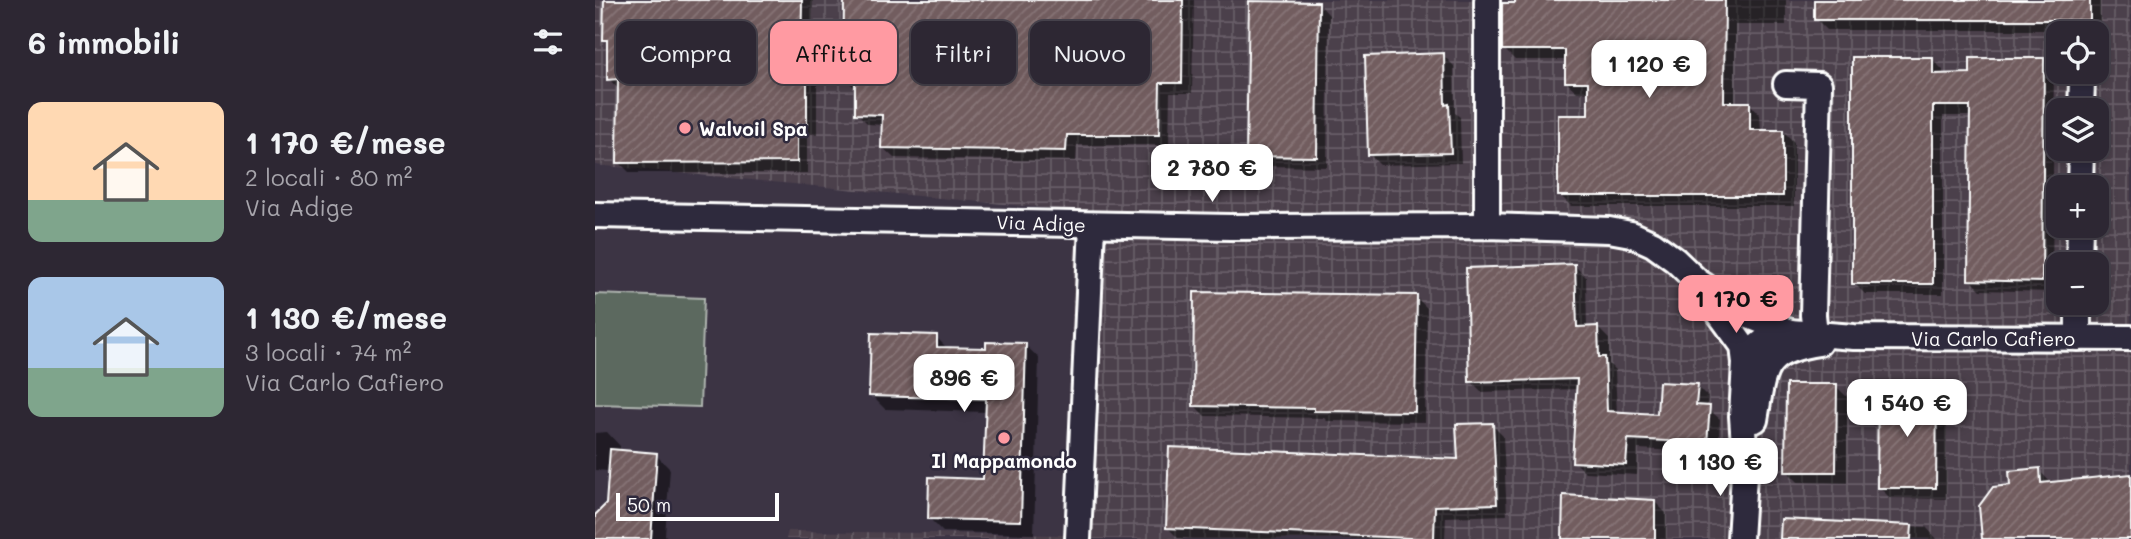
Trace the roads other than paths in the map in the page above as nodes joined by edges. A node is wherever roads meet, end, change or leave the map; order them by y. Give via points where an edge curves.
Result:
1 (1487, 0) edge
2 (1786, 84) dead end
3 (595, 215) edge
4 (1092, 225) junction
5 (1487, 226) junction
6 (1697, 281) junction
7 (2078, 315) edge
8 (1790, 331) junction
9 (1815, 332) junction
10 (1854, 337) junction
11 (2078, 338) junction
12 (2131, 338) edge
13 (1745, 363) junction
14 (1745, 459) junction
15 (1078, 539) edge
16 (1740, 539) edge

1 - 5 street
2 - 9 street via 1819,85
3 - 4 street, Via Adige
4 - 5 street, Via Adige
4 - 15 street
5 - 6 street, Via Adige via 1632,234 1653,244
6 - 8 street, Via Adige via 1749,316
6 - 13 street, Via Adige via 1743,346
7 - 11 street
8 - 9 street, Via Carlo Cafiero
8 - 13 street, Via Carlo Cafiero via 1763,340
9 - 10 street, Via Carlo Cafiero
10 - 11 street, Via Carlo Cafiero
10 - 14 street, Via Carlo Cafiero via 1788,349 1775,356 1764,372
11 - 12 street, Via Carlo Cafiero
13 - 14 street, Via Carlo Cafiero
14 - 16 street, Via Carlo Cafiero

